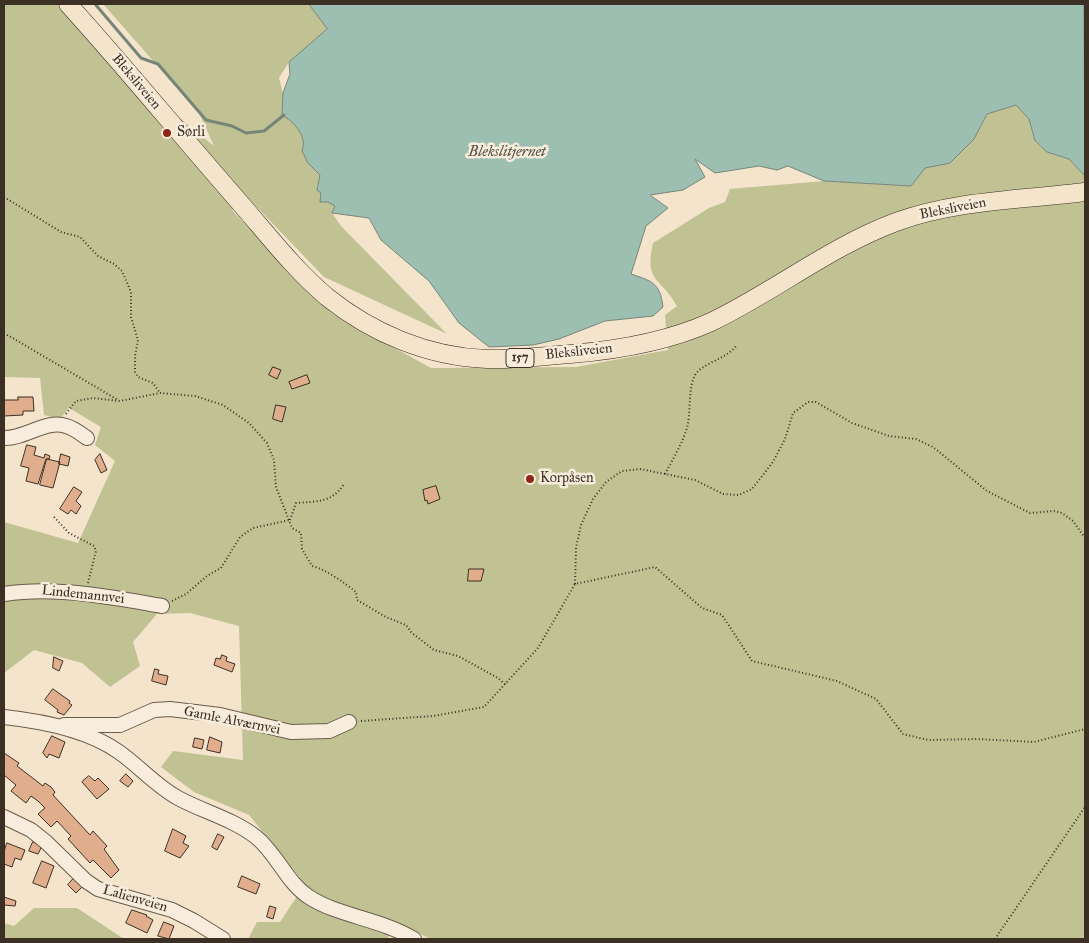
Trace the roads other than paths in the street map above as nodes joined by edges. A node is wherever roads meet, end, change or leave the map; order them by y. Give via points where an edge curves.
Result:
1 (68, 4) edge
2 (1085, 192) edge
3 (4, 438) edge
4 (87, 438) dead end
5 (4, 594) edge
6 (162, 606) road end
7 (4, 717) edge
8 (349, 722) road end
9 (55, 725) junction
10 (4, 816) edge
11 (223, 939) edge
12 (414, 939) edge

1 - 2 main road, Bleksliveien / 157 via 268,236 326,296 386,334 418,347 451,355 520,358 614,349 655,341 709,323 857,239 909,218 966,205
3 - 4 street via 62,425
5 - 6 street, Lindemannvei via 30,590 86,593
7 - 9 street, Gamle Alværnvei
8 - 9 street, Gamle Alværnvei via 329,731 291,732 220,716 165,709 144,713 120,725
9 - 12 street, Gamle Alværnvei via 108,746 173,795 247,831 263,843 307,896
10 - 11 street, Lalienveien via 41,838 98,889 172,910

